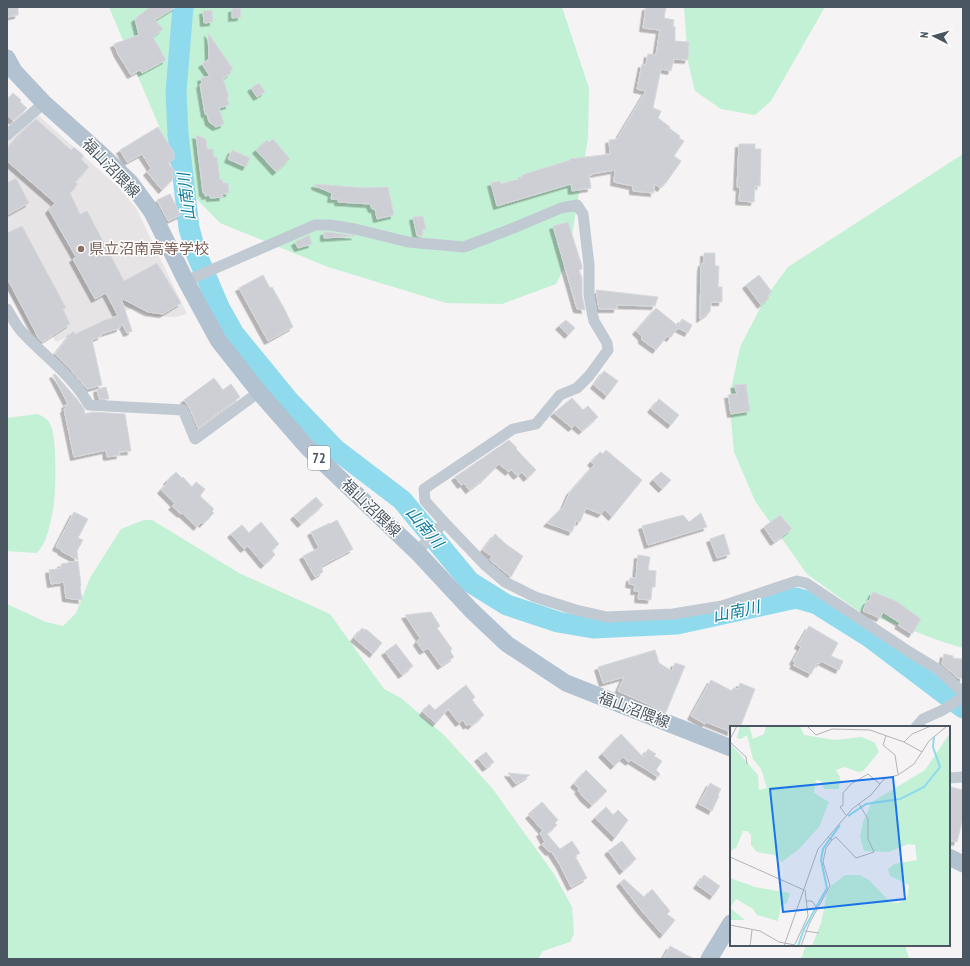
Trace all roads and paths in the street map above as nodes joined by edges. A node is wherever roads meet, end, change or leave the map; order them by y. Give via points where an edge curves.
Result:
1 (7, 58) edge
2 (44, 103) junction
3 (7, 135) edge
4 (189, 279) junction
5 (7, 309) edge
6 (259, 392) junction
7 (443, 523) junction
8 (422, 546) junction
9 (962, 696) edge
10 (917, 726) edge
11 (730, 748) edge
12 (963, 777) edge
13 (950, 778) edge
14 (950, 858) edge
15 (963, 864) edge
16 (730, 925) edge
17 (710, 959) edge

1 - 2 main road, 福山沼隈線 / 72 via 14,71
2 - 3 street
2 - 4 main road, 福山沼隈線 / 72 via 130,182 152,212
4 - 6 main road, 福山沼隈線 / 72 via 218,340
4 - 7 street via 315,226 330,225 408,242 464,247 560,208 577,206 583,214 592,312 594,321 608,343 608,350 590,376 577,388 560,395 536,424 513,429 424,489 424,501
5 - 6 street via 21,332 60,368 88,405 183,410 195,439
6 - 8 main road, 福山沼隈線 / 72 via 307,447
7 - 8 street
7 - 9 street via 505,582 535,597 607,617 673,614 722,606 797,581 806,583 939,670
8 - 11 main road, 福山沼隈線 / 72 via 471,610 507,644 566,684
9 - 10 street via 943,710 923,719
12 - 13 street
14 - 15 main road
16 - 17 main road

